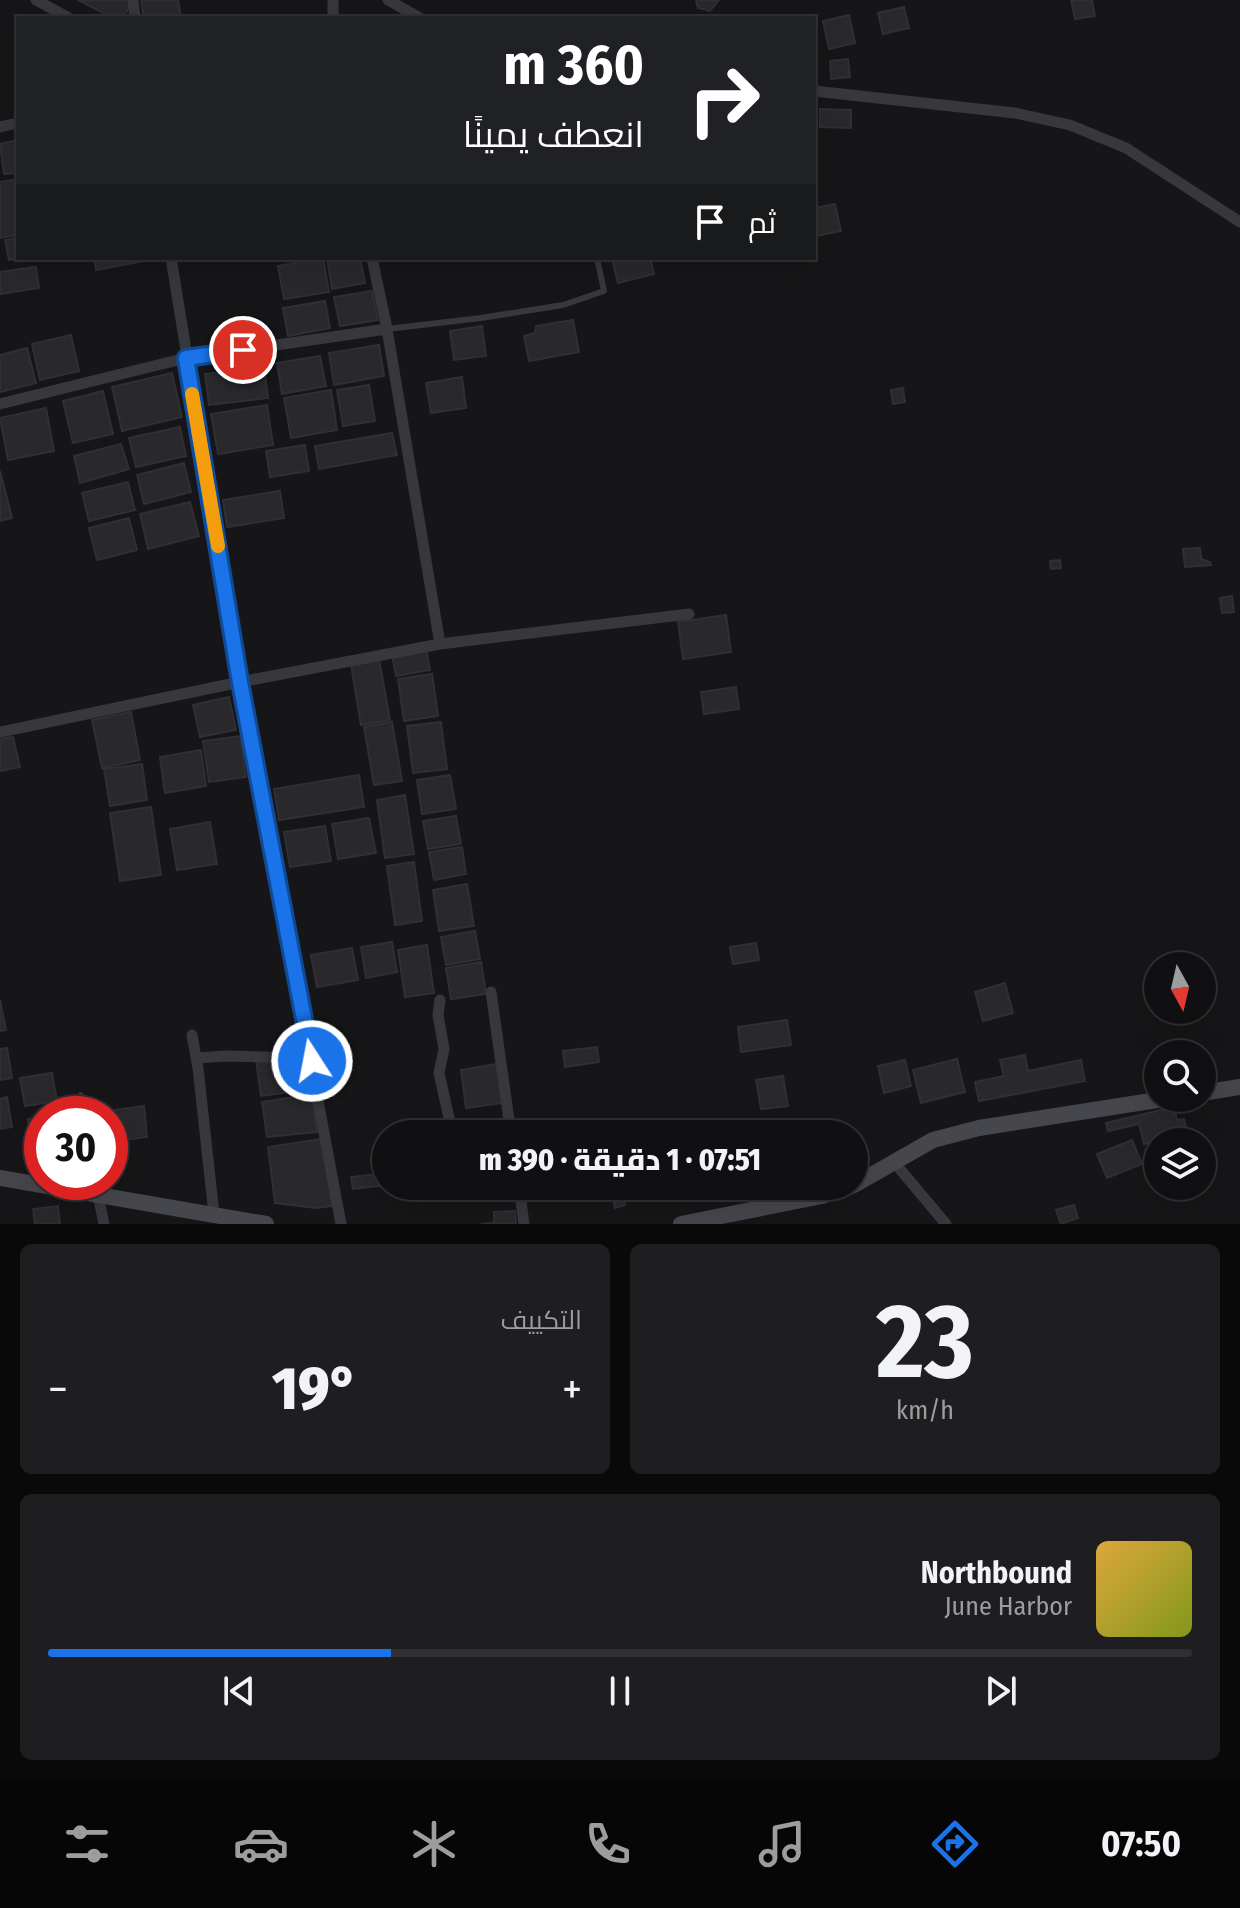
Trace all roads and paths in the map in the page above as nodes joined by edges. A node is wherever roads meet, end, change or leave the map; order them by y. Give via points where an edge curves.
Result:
1 (36, 0) edge
2 (388, 0) edge
3 (65, 16) edge
4 (416, 16) edge
5 (816, 91) edge
6 (1240, 222) edge
7 (171, 260) edge
8 (372, 260) edge
9 (597, 260) edge
10 (387, 329) junction
11 (186, 358) junction
12 (0, 404) edge
13 (689, 614) dead end
14 (440, 644) junction
15 (240, 682) junction
16 (0, 732) edge
17 (491, 992) dead end
18 (440, 1000) dead end
19 (192, 1035) dead end
20 (196, 1058) junction
21 (312, 1061) junction
22 (1240, 1087) edge
23 (1216, 1091) edge
24 (1144, 1102) edge
25 (449, 1120) edge
26 (509, 1120) edge
27 (894, 1162) junction
28 (868, 1177) edge
29 (0, 1178) edge
30 (24, 1180) edge
31 (128, 1198) edge
32 (99, 1200) edge
33 (521, 1200) edge
34 (804, 1200) edge
35 (214, 1214) junction
36 (191, 1217) edge
37 (104, 1224) edge
38 (266, 1224) edge
39 (341, 1224) edge
40 (524, 1224) edge
41 (681, 1224) edge
42 (946, 1224) edge

1 - 3 street
2 - 4 street
5 - 6 street via 1015,113 1070,125 1126,148
7 - 11 street
8 - 10 street
9 - 10 lane via 604,291 563,305
10 - 11 street
10 - 14 street
11 - 12 street
11 - 15 street
13 - 14 street
14 - 15 street
15 - 16 street
15 - 21 street
17 - 26 street
18 - 25 street via 444,1049 439,1073
19 - 20 street
20 - 21 street
20 - 35 street
21 - 39 street
22 - 23 street
24 - 27 street via 954,1133
27 - 28 street
27 - 42 street
29 - 30 street
31 - 36 street
32 - 37 street
33 - 40 street
34 - 41 street
35 - 36 street
35 - 38 street

